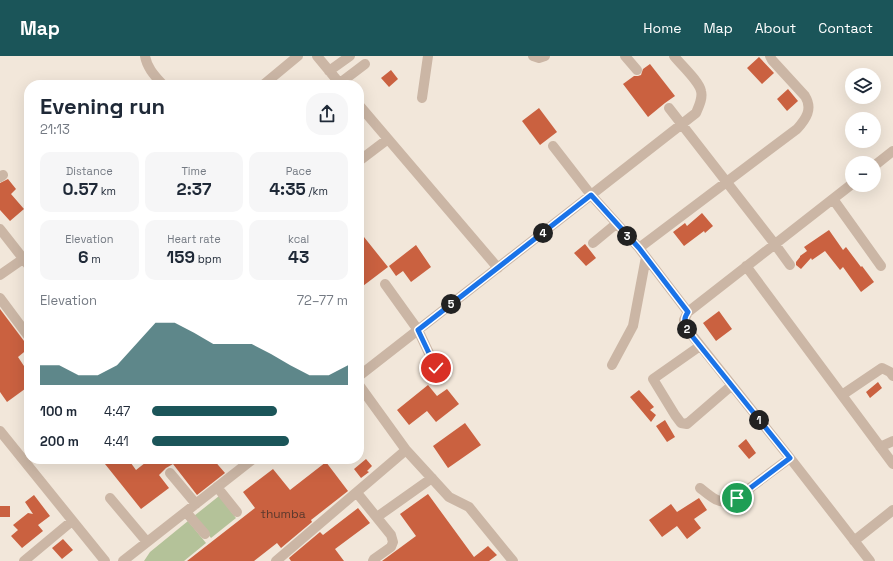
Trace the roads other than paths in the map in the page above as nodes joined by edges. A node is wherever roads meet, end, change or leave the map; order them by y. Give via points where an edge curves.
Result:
1 (145, 56) edge
2 (298, 56) edge
3 (317, 56) edge
4 (350, 56) edge
5 (428, 56) edge
6 (533, 56) edge
7 (544, 56) edge
8 (625, 56) edge
9 (674, 56) edge
10 (770, 56) edge
11 (365, 64) dead end
12 (637, 70) dead end
13 (329, 71) junction
14 (159, 80) edge
15 (269, 80) edge
16 (337, 80) edge
17 (346, 80) edge
18 (422, 98) dead end
19 (669, 108) dead end
20 (364, 111) edge
21 (682, 124) junction
22 (388, 139) junction
23 (553, 146) dead end
24 (893, 152) edge
25 (364, 156) edge
26 (881, 161) edge
27 (726, 181) junction
28 (845, 190) edge
29 (591, 195) junction
30 (833, 199) junction
31 (616, 224) junction
32 (0, 229) edge
33 (593, 243) dead end
34 (774, 243) junction
35 (639, 248) junction
36 (646, 257) junction
37 (24, 259) edge
38 (24, 263) edge
39 (790, 265) dead end
40 (746, 266) junction
41 (881, 266) dead end
42 (498, 268) junction
43 (0, 275) edge
44 (385, 284) dead end
45 (0, 298) edge
46 (688, 312) junction
47 (24, 329) edge
48 (418, 330) junction
49 (700, 346) junction
50 (612, 365) dead end
51 (436, 368) dead end
52 (364, 372) edge
53 (893, 376) edge
54 (731, 386) junction
55 (364, 391) edge
56 (842, 395) junction
57 (0, 431) edge
58 (893, 441) edge
59 (880, 447) junction
60 (406, 450) junction
61 (790, 458) junction
62 (24, 461) edge
63 (26, 464) edge
64 (247, 464) edge
65 (893, 464) edge
66 (170, 473) dead end
67 (432, 478) junction
68 (217, 487) junction
69 (700, 488) dead end
70 (357, 493) junction
71 (110, 498) dead end
72 (196, 504) junction
73 (893, 510) edge
74 (186, 512) junction
75 (237, 512) dead end
76 (377, 517) junction
77 (72, 521) junction
78 (204, 534) dead end
79 (854, 541) junction
80 (147, 542) junction
81 (868, 560) edge
82 (24, 561) edge
83 (105, 561) edge
84 (123, 561) edge
85 (276, 561) edge
86 (373, 561) edge
87 (512, 561) edge

1 - 14 street via 146,62
2 - 15 street
3 - 13 street
4 - 13 street
5 - 18 street
6 - 7 street
8 - 12 street
9 - 21 street via 701,92 696,112
10 - 27 street via 805,96 808,101 808,116 797,129
11 - 17 street
13 - 16 street
19 - 21 street
20 - 22 street
21 - 27 street
21 - 29 street
22 - 25 street
22 - 42 street
23 - 29 street
24 - 26 street
27 - 34 street
27 - 35 street
28 - 30 street
29 - 31 street
29 - 42 street
30 - 34 street
30 - 41 street
31 - 33 street
31 - 35 street
32 - 37 street
34 - 39 street
34 - 40 street
35 - 36 street
36 - 46 street
36 - 50 street via 634,326
38 - 43 street
40 - 46 street
40 - 56 street
42 - 48 street
44 - 48 street
45 - 47 street
46 - 49 street via 684,324
48 - 51 street
48 - 52 street
49 - 54 street
49 - 54 street via 653,379 681,423 687,424
53 - 56 street via 882,368
54 - 61 street
55 - 60 street
56 - 59 street
57 - 62 street
58 - 59 street
59 - 65 street
60 - 67 street
60 - 70 street
61 - 69 street via 731,502 716,500
61 - 79 street
63 - 77 street
64 - 68 street
66 - 72 street
67 - 76 street
67 - 87 street via 449,497 469,507
68 - 72 street
68 - 75 street
70 - 76 street
70 - 85 street
71 - 80 street
72 - 74 street
73 - 79 street
74 - 78 street
74 - 80 street
76 - 86 street via 393,542 392,547
77 - 82 street
77 - 83 street
79 - 81 street
80 - 84 street

